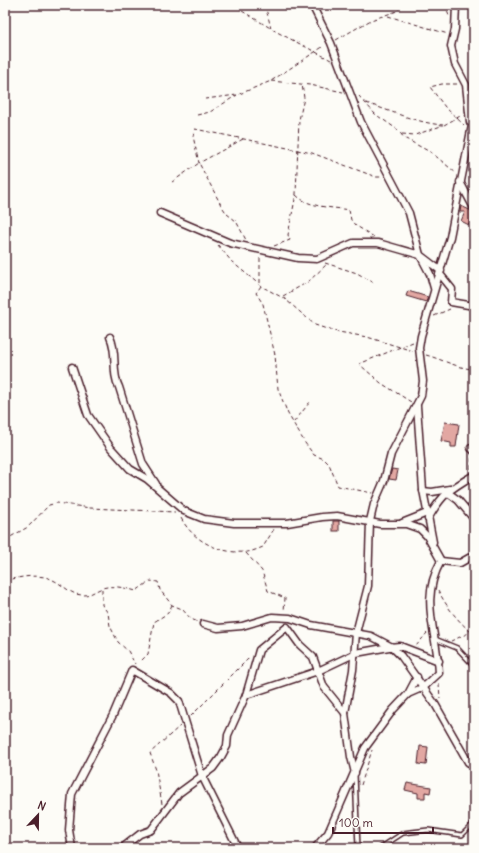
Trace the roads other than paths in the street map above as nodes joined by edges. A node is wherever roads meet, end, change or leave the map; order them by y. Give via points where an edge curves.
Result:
1 (312, 5) edge
2 (456, 5) edge
3 (472, 113) edge
4 (460, 180) junction
5 (474, 208) edge
6 (160, 213) dead end
7 (420, 255) junction
8 (440, 272) junction
9 (434, 288) junction
10 (474, 306) edge
11 (110, 337) dead end
12 (72, 367) dead end
13 (417, 406) junction
14 (474, 475) edge
15 (158, 488) junction
16 (449, 490) junction
17 (423, 491) junction
18 (428, 516) junction
19 (474, 518) edge
20 (370, 521) junction
21 (397, 524) junction
22 (434, 547) junction
23 (474, 555) edge
24 (441, 561) junction
25 (282, 618) junction
26 (203, 624) road end
27 (288, 627) junction
28 (356, 633) junction
29 (436, 639) junction
30 (392, 647) junction
31 (354, 655) junction
32 (438, 661) junction
33 (474, 666) edge
34 (318, 671) junction
35 (417, 678) junction
36 (424, 687) junction
37 (408, 694) junction
38 (246, 695) junction
39 (345, 713) junction
40 (474, 767) edge
41 (355, 773) junction
42 (202, 776) junction
43 (474, 823) edge
44 (72, 848) edge
45 (122, 848) edge
46 (238, 848) edge
47 (314, 848) edge
48 (358, 848) edge
49 (380, 848) edge

1 - 7 street via 372,145 409,213
2 - 3 street via 451,46 455,64 466,86
3 - 4 street
4 - 5 street
4 - 8 street via 450,237
6 - 7 street via 230,243 298,258 317,258 353,243 364,242 380,243
7 - 8 street
7 - 9 street
8 - 9 street
8 - 10 street via 452,289 451,302
9 - 13 street via 420,338 423,381
11 - 15 street via 116,355 115,380 143,464
12 - 15 street via 88,414 111,448 130,469
13 - 17 street
13 - 20 street via 391,454
14 - 16 street
15 - 20 street via 184,512 234,523 286,523 337,516
16 - 17 street
16 - 18 street
16 - 19 street
17 - 18 street
18 - 21 street
18 - 22 street
20 - 21 street
20 - 28 street via 368,586
21 - 22 street via 420,529
22 - 24 street
23 - 24 street via 460,563
24 - 29 street via 429,596
25 - 26 street via 218,628
25 - 27 street
25 - 28 street via 311,626
27 - 34 street via 300,645 313,657
27 - 38 street via 259,650
28 - 30 street via 371,636
28 - 31 street
29 - 32 street
29 - 33 lane via 457,648
30 - 31 street
30 - 32 street via 400,646
30 - 35 street
31 - 34 street
31 - 39 street
32 - 36 street via 439,673
34 - 38 street
34 - 39 street via 324,686
35 - 36 street
35 - 37 street
36 - 37 street
36 - 40 street via 468,762
37 - 41 street via 365,748
38 - 42 street via 228,735 227,746 213,768
39 - 41 street
41 - 47 street via 328,833
41 - 48 lane
42 - 44 street via 179,701 171,693 132,670 113,715 72,794 69,830
42 - 45 street via 179,793 151,830 140,834
42 - 46 street
43 - 49 lane via 462,835 428,830 403,833

